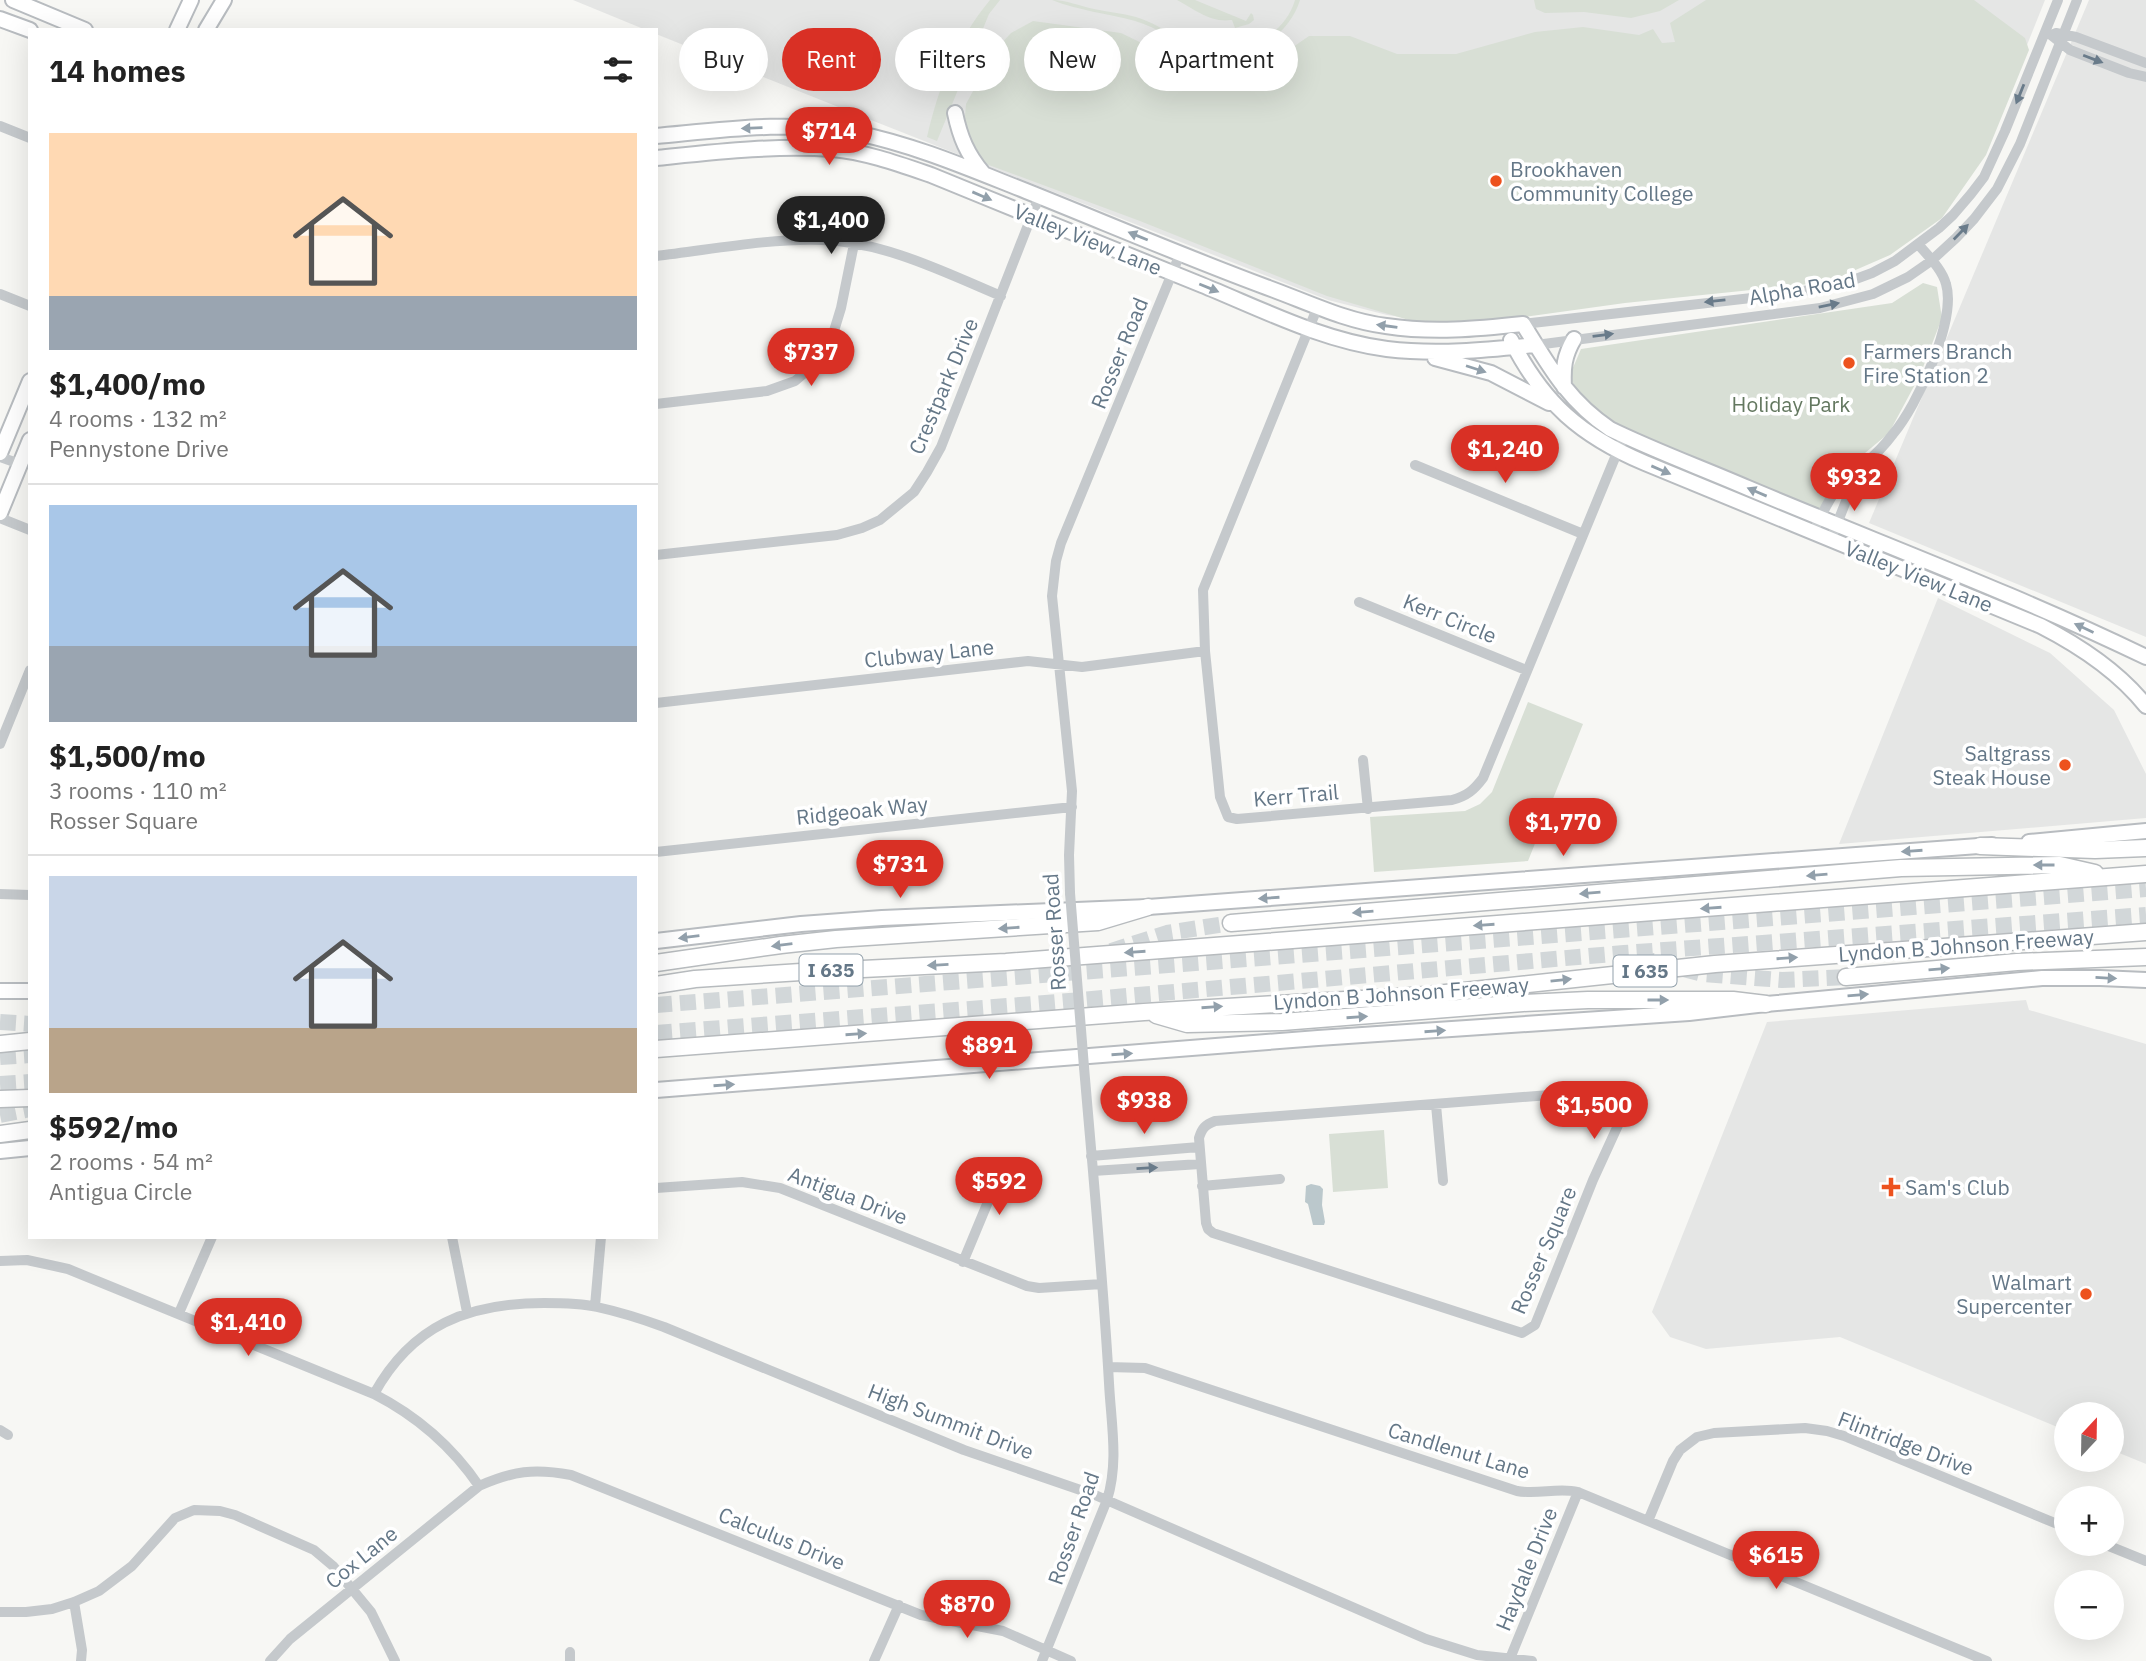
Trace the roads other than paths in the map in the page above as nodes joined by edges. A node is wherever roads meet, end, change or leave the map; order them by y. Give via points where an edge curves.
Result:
1 (13, 0) edge
2 (191, 0) edge
3 (224, 0) edge
4 (2058, 0) edge
5 (2077, 0) edge
6 (0, 19) edge
7 (80, 28) edge
8 (178, 28) edge
9 (207, 28) edge
10 (28, 29) edge
11 (2046, 31) junction
12 (2062, 38) junction
13 (2146, 63) edge
14 (2146, 77) edge
15 (956, 113) dead end
16 (0, 126) edge
17 (658, 136) edge
18 (28, 137) edge
19 (658, 158) edge
20 (984, 174) junction
21 (1039, 197) junction
22 (1032, 217) junction
23 (854, 244) junction
24 (1918, 244) junction
25 (1180, 254) junction
26 (658, 256) edge
27 (1931, 261) junction
28 (1173, 273) junction
29 (0, 294) edge
30 (1001, 296) junction
31 (28, 305) edge
32 (1318, 306) junction
33 (1523, 324) junction
34 (1504, 326) junction
35 (1310, 328) junction
36 (1574, 339) junction
37 (1536, 345) junction
38 (1515, 347) junction
39 (1411, 351) junction
40 (28, 387) edge
41 (1564, 389) junction
42 (658, 404) edge
43 (1561, 411) junction
44 (1625, 436) junction
45 (28, 445) edge
46 (1617, 451) junction
47 (0, 455) edge
48 (20, 464) junction
49 (1415, 465) dead end
50 (1863, 466) junction
51 (0, 515) edge
52 (1820, 518) junction
53 (28, 529) edge
54 (1813, 532) junction
55 (1833, 532) junction
56 (1583, 534) junction
57 (658, 555) edge
58 (1359, 602) dead end
59 (2047, 612) junction
60 (2041, 626) junction
61 (1205, 651) junction
62 (2146, 657) edge
63 (1057, 664) junction
64 (1526, 670) junction
65 (28, 678) edge
66 (2144, 701) edge
67 (658, 703) edge
68 (0, 744) edge
69 (1363, 760) dead end
70 (1072, 807) junction
71 (1368, 809) junction
72 (2146, 831) edge
73 (1980, 846) junction
74 (2146, 848) edge
75 (658, 852) edge
76 (2146, 874) edge
77 (2111, 877) junction
78 (0, 894) edge
79 (28, 895) edge
80 (1148, 907) junction
81 (1231, 923) tunnel mouth
82 (2146, 932) edge
83 (658, 941) edge
84 (2146, 957) edge
85 (658, 963) edge
86 (1846, 977) tunnel mouth
87 (2146, 981) edge
88 (658, 985) edge
89 (0, 991) edge
90 (28, 991) edge
91 (1766, 1004) junction
92 (1144, 1012) junction
93 (28, 1041) edge
94 (0, 1044) edge
95 (658, 1051) edge
96 (658, 1090) edge
97 (28, 1098) edge
98 (0, 1099) edge
99 (1436, 1105) junction
100 (28, 1130) edge
101 (0, 1134) edge
102 (1199, 1147) junction
103 (28, 1148) edge
104 (0, 1151) edge
105 (1091, 1156) junction
106 (1200, 1164) junction
107 (998, 1165) dead end
108 (1093, 1171) junction
109 (1280, 1179) dead end
110 (1443, 1181) dead end
111 (1202, 1185) junction
112 (658, 1188) edge
113 (211, 1239) edge
114 (452, 1239) edge
115 (601, 1239) edge
116 (0, 1261) edge
117 (963, 1262) junction
118 (1102, 1284) junction
119 (595, 1306) junction
120 (467, 1312) junction
121 (179, 1313) junction
122 (1108, 1367) junction
123 (374, 1394) junction
124 (479, 1486) junction
125 (1578, 1492) junction
126 (1107, 1500) junction
127 (1648, 1521) junction
128 (2054, 1523) edge
129 (2124, 1552) edge
130 (2146, 1561) edge
131 (353, 1589) junction
132 (74, 1602) junction
133 (899, 1605) junction
134 (0, 1612) edge
135 (1045, 1656) edge
136 (1509, 1660) edge
137 (81, 1661) edge
138 (270, 1661) edge
139 (395, 1661) edge
140 (874, 1661) edge
141 (1072, 1661) edge
142 (1532, 1661) edge
143 (1987, 1661) edge

1 - 7 main road
2 - 8 main road
3 - 9 main road
4 - 11 street, Alpha Road
5 - 12 street, Alpha Road
6 - 10 main road
11 - 12 street
11 -> 24 street, Alpha Road via 1984,177 1953,215
12 - 13 street via 2076,37
12 -> 14 street via 2070,50
27 -> 12 street, Alpha Road via 1974,219 2004,178
15 - 20 main road via 964,146
16 - 18 street
20 -> 17 main road, Valley View Lane via 916,149 824,128 758,127
19 -> 22 main road, Valley View Lane via 772,148 833,149 931,174
20 - 21 main road, Valley View Lane
21 - 22 street, Crestpark Drive
25 -> 21 main road, Valley View Lane
22 - 28 main road, Valley View Lane
22 - 30 street, Crestpark Drive
23 - 26 street via 794,240
23 - 30 street via 902,256
23 - 42 street via 830,344 795,381 767,391
24 - 27 street
24 -> 33 street, Alpha Road via 1872,273 1834,286
25 - 28 street, Rosser Road
25 - 32 main road, Valley View Lane
36 -> 27 street, Alpha Road via 1841,303 1885,289
27 - 50 street via 1945,280 1949,299 1940,341 1896,432
28 -> 35 main road, Valley View Lane
28 - 63 street, Rosser Road via 1061,544 1052,596
29 - 31 street
30 - 57 street, Crestpark Drive via 941,447 914,492 899,506 880,520 837,535
34 -> 32 main road, Valley View Lane via 1457,331 1385,326
32 - 35 street, Kerr Trail
33 - 34 main road, Valley View Lane
33 - 37 main road, Valley View Lane
34 - 38 main road, Valley View Lane
35 - 39 main road, Valley View Lane via 1362,344
35 - 61 street, Kerr Trail via 1206,580
36 - 37 street, Alpha Road
36 - 41 main road via 1564,358
37 - 38 main road, Valley View Lane
37 - 41 main road, Valley View Lane
38 - 39 main road, Valley View Lane
38 - 43 main road, Valley View Lane
39 -> 43 main road via 1491,373
40 - 47 main road
41 - 44 main road, Valley View Lane via 1591,415
43 - 46 main road, Valley View Lane via 1584,432
44 - 46 street, Kerr Trail
52 -> 44 main road, Valley View Lane
45 - 48 main road
46 -> 54 main road, Valley View Lane
46 - 56 street, Kerr Trail
47 - 48 street
48 - 51 main road
49 - 56 street
50 - 52 street via 1846,476
50 - 55 street
51 - 53 street
52 - 54 street
52 - 55 main road, Valley View Lane
54 - 55 main road, Valley View Lane
55 - 59 main road, Valley View Lane via 1936,564
55 - 60 main road, Valley View Lane
56 - 64 street, Kerr Trail
58 - 64 street, Kerr Circle
59 - 60 main road
62 -> 59 main road, Valley View Lane
60 - 66 main road, Valley View Lane via 2083,650
61 - 63 street, Clubway Lane via 1082,667
61 - 71 street, Kerr Trail via 1220,797 1228,817
63 - 67 street, Clubway Lane via 1028,661
63 - 70 street, Rosser Road
64 - 71 street, Kerr Trail via 1475,789 1452,800
65 - 68 street
69 - 71 street
70 - 75 street, Ridgeoak Way
70 - 105 street, Rosser Road, bridge via 1070,893
72 - 73 main road
73 - 74 highway
73 -> 80 main road
76 - 77 highway, I 635
77 -> 81 highway via 2060,865 1913,867
77 -> 88 highway, I 635
78 - 79 street
80 -> 83 main road via 882,918
80 -> 85 highway via 1098,922 836,939
92 -> 82 highway, Lyndon B Johnson Freeway / I 635 via 1427,995 1715,964
86 -> 84 highway via 2017,962
91 -> 87 main road, Lyndon B Johnson Freeway via 2042,978
89 - 90 main road
92 -> 91 highway via 1187,1024 1282,1022 1588,1000
96 -> 91 main road, Lyndon B Johnson Freeway
95 -> 92 highway, Lyndon B Johnson Freeway / I 635
93 - 94 highway
97 - 98 highway
99 - 102 street, Rosser Square via 1214,1121 1201,1130
99 - 110 street
99 - 111 street, Rosser Square via 1601,1091 1617,1101 1620,1121 1535,1325 1522,1333 1213,1233 1206,1223
100 - 101 highway
102 - 105 street
102 - 106 street, Rosser Square
103 - 104 main road
105 - 108 street, Rosser Road
108 -> 106 street
106 - 111 street, Rosser Square
107 - 117 street via 995,1185
108 - 118 street, Rosser Road
109 - 111 street
112 - 117 street, Antigua Drive via 743,1182 780,1188
113 - 121 street
114 - 120 street
115 - 119 street
116 - 121 street via 50,1263
117 - 118 street, Antigua Drive via 1027,1286
118 - 122 street, Rosser Road
119 - 120 street, High Summit Drive via 531,1303
119 - 126 street, High Summit Drive via 664,1327 964,1450
120 - 123 street, High Summit Drive via 410,1344
121 - 123 street
122 - 125 street, Candlenut Lane via 1145,1368 1517,1491
122 - 126 street, Rosser Road via 1114,1460
123 - 124 street via 435,1434
124 - 131 street, Cox Lane
124 - 133 street, Calculus Drive via 530,1470 571,1475
125 - 127 street, Candlenut Lane
125 - 136 street, Haydale Drive
126 - 135 street, Rosser Road
126 - 136 street, High Summit Drive via 1426,1639
127 - 128 street, Flintridge Drive via 1673,1461 1697,1437 1805,1428 1844,1436
127 - 143 street, Candlenut Lane
129 - 130 street
131 - 132 street via 333,1566 298,1541 235,1515 205,1509 174,1518 132,1566 99,1591
131 - 138 street, Cox Lane via 290,1639
131 - 139 street via 379,1626
132 - 134 street via 52,1609
132 - 137 street
133 - 135 street, Calculus Drive via 921,1615 1003,1631
133 - 140 street
135 - 141 street, Calculus Drive
136 - 142 street, High Summit Drive

